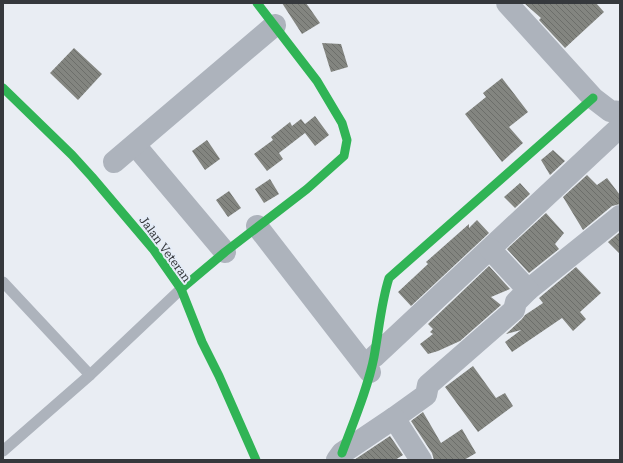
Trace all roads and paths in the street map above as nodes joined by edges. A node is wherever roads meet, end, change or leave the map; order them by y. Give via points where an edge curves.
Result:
1 (257, 3) edge
2 (507, 3) edge
3 (274, 25) junction
4 (3, 88) edge
5 (593, 98) junction
6 (620, 112) edge
7 (620, 127) edge
8 (135, 145) junction
9 (114, 162) dead end
10 (620, 216) edge
11 (257, 226) junction
12 (490, 249) junction
13 (224, 252) junction
14 (3, 282) edge
15 (181, 289) junction
16 (528, 290) junction
17 (372, 365) junction
18 (90, 375) junction
19 (394, 418) junction
20 (3, 452) edge
21 (339, 457) edge
22 (256, 460) edge
23 (421, 460) edge

1 - 3 street
2 - 5 street
3 - 8 street
3 - 11 street via 317,81 342,123 347,140 344,156 337,163
4 - 15 street, Jalan Veteran via 72,154 153,249
5 - 6 street via 610,111
5 - 17 street via 390,278 385,290
7 - 12 street
8 - 9 street
8 - 13 street
10 - 16 street
11 - 13 street
11 - 17 street
12 - 16 street
12 - 17 street
13 - 15 street
14 - 18 lane
15 - 18 lane
15 - 22 street, Jalan Veteran via 202,342
16 - 19 street via 516,302 514,310 428,385 426,395
17 - 21 street
18 - 20 lane
19 - 21 street
19 - 23 street

